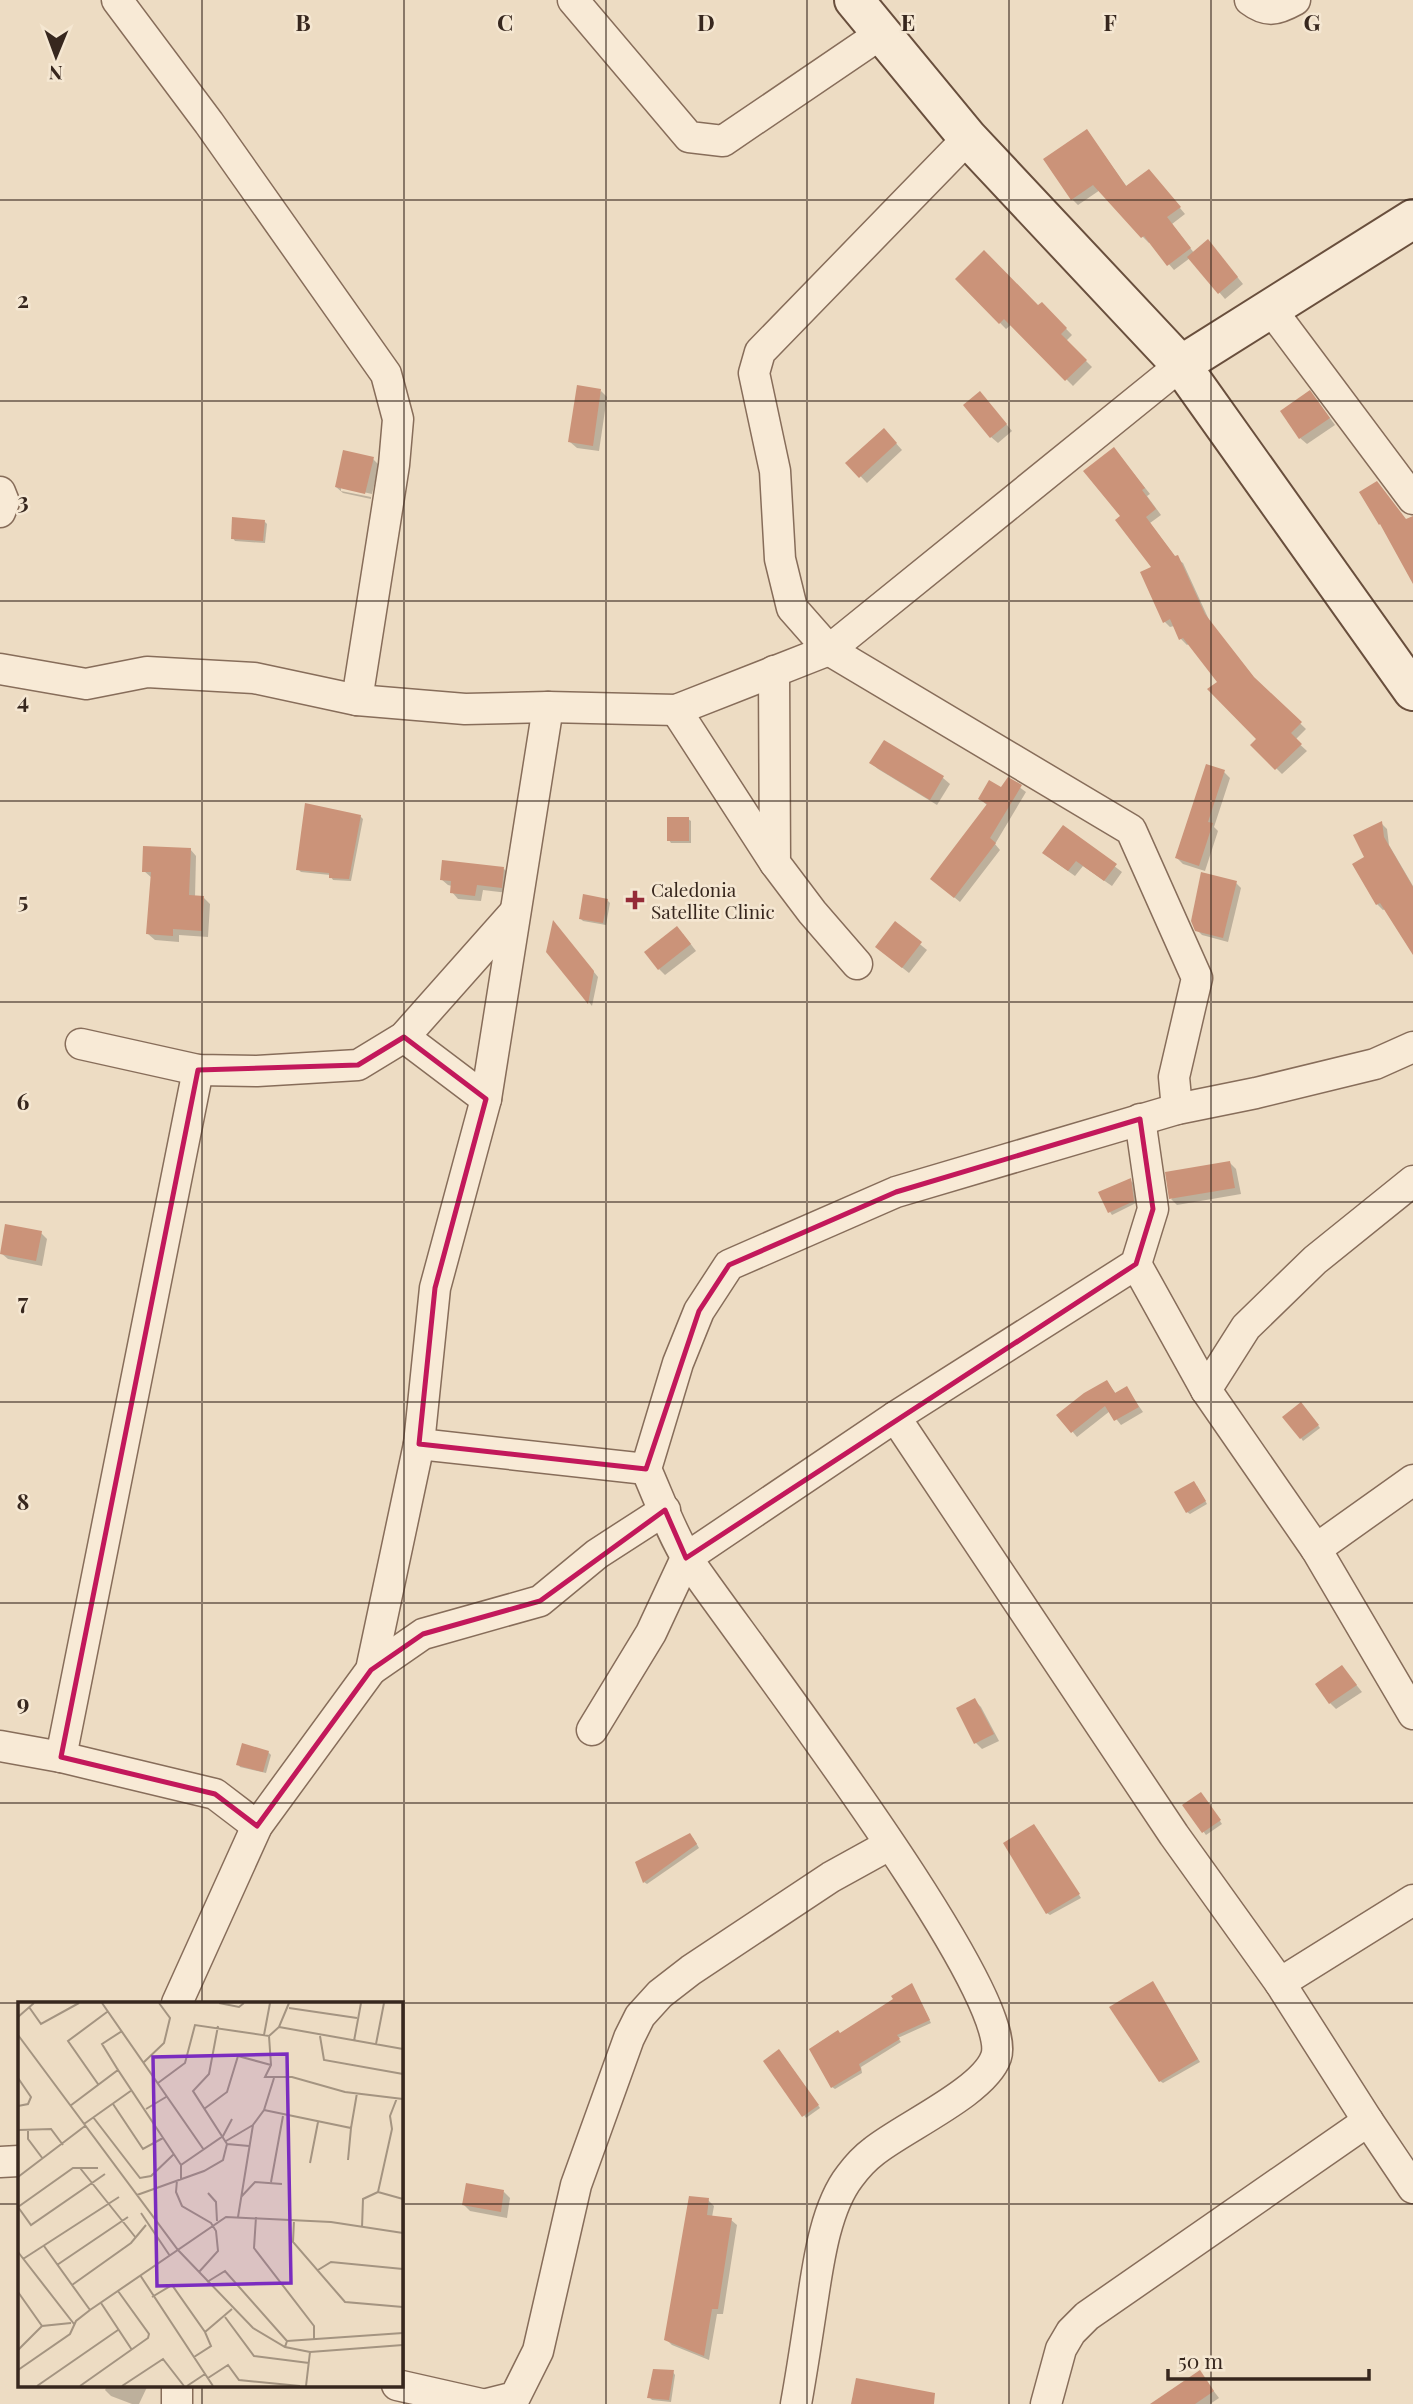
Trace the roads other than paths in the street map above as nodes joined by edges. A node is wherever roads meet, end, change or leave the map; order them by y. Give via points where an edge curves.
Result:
1 (117, 0) edge
2 (573, 0) edge
3 (854, 0) edge
4 (1250, 0) edge
5 (1295, 0) edge
6 (882, 33) junction
7 (968, 138) junction
8 (1413, 219) edge
9 (1270, 308) junction
10 (1181, 365) junction
11 (0, 492) edge
12 (1413, 499) edge
13 (0, 512) edge
14 (829, 650) junction
15 (0, 669) edge
16 (774, 671) junction
17 (1413, 691) edge
18 (357, 700) junction
19 (548, 707) junction
20 (676, 710) junction
21 (775, 863) junction
22 (516, 912) junction
23 (857, 964) dead end
24 (404, 1037) junction
25 (81, 1044) dead end
26 (1413, 1047) edge
27 (198, 1070) junction
28 (486, 1099) junction
29 (1177, 1109) junction
30 (1140, 1119) junction
31 (1413, 1181) edge
32 (1136, 1264) junction
33 (1206, 1390) junction
34 (895, 1417) junction
35 (419, 1444) junction
36 (646, 1469) junction
37 (1413, 1480) edge
38 (665, 1510) junction
39 (1316, 1549) junction
40 (687, 1558) junction
41 (371, 1670) junction
42 (1413, 1714) edge
43 (592, 1730) dead end
44 (0, 1746) edge
45 (61, 1757) junction
46 (257, 1826) junction
47 (889, 1844) junction
48 (1413, 1900) edge
49 (1280, 1983) junction
50 (177, 2002) edge
51 (1368, 2121) junction
52 (18, 2161) edge
53 (0, 2162) edge
54 (1413, 2188) edge
55 (177, 2386) edge
56 (401, 2386) edge
57 (177, 2404) edge
58 (481, 2404) edge
59 (487, 2404) edge
60 (796, 2404) edge
61 (1046, 2404) edge

1 - 18 street via 386,374 398,419 396,454
2 - 6 street via 689,137 723,141
3 - 6 street
4 - 5 street via 1265,9
6 - 7 street
7 - 10 street
7 - 14 street via 760,352 754,373 775,471 780,559 792,608
8 - 9 street
9 - 10 street
9 - 12 street
10 - 14 street
10 - 17 street
11 - 13 street via 4,502
14 - 16 street
14 - 29 street via 1131,830 1197,978 1174,1077
15 - 18 street via 86,684 147,672 254,678
16 - 20 street
16 - 21 street
18 - 19 street via 465,709
19 - 20 street
19 - 22 street
20 - 21 street
21 - 23 street
22 - 24 street
22 - 28 street
24 - 27 street via 358,1065
24 - 28 street
25 - 27 street
26 - 29 street via 1375,1064
27 - 45 street
28 - 35 street via 435,1288
29 - 30 street
30 - 32 street via 1153,1209
30 - 36 street via 896,1192 729,1265 698,1311
31 - 33 street via 1315,1260 1246,1327
32 - 33 street
32 - 34 street
33 - 39 street
34 - 40 street
34 - 49 street
35 - 36 street
35 - 41 street
36 - 38 street
37 - 39 street
38 - 40 street
38 - 41 street via 597,1554 540,1601 422,1634
39 - 42 street
40 - 43 street via 651,1633
40 - 47 street
41 - 46 street
44 - 45 street
45 - 46 street via 215,1794
46 - 50 street
47 - 59 street via 691,1970 640,2016 576,2185 538,2351 514,2397
47 - 60 street via 959,1952 997,2033 996,2057 977,2084 872,2152 848,2178 821,2246
48 - 49 street
49 - 51 street
51 - 54 street
51 - 61 street via 1087,2316 1061,2349
52 - 53 street
55 - 57 street
56 - 58 street

